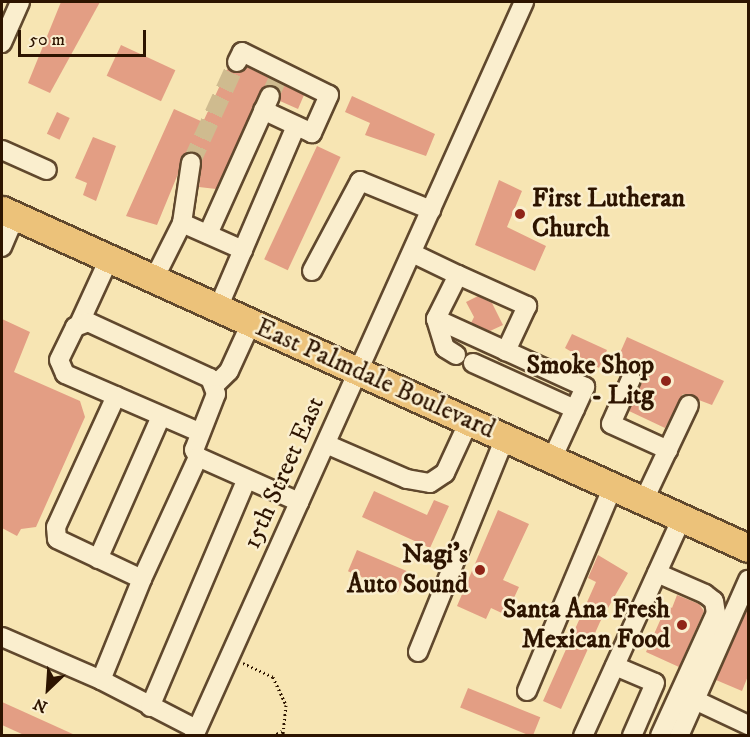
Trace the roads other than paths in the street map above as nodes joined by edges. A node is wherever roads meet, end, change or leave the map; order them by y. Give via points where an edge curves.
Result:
1 (20, 2) edge
2 (524, 2) edge
3 (2, 43) edge
4 (237, 62) dead end
5 (273, 89) junction
6 (296, 126) junction
7 (2, 150) edge
8 (191, 162) tunnel mouth
9 (47, 170) dead end
10 (431, 210) junction
11 (8, 213) edge
12 (182, 223) junction
13 (208, 234) junction
14 (2, 248) edge
15 (243, 250) junction
16 (412, 253) junction
17 (109, 259) junction
18 (312, 271) dead end
19 (458, 275) junction
20 (154, 279) junction
21 (218, 308) junction
22 (436, 319) junction
23 (80, 322) junction
24 (251, 323) junction
25 (506, 351) junction
26 (456, 355) dead end
27 (473, 363) dead end
28 (358, 371) junction
29 (631, 379) dead end
30 (216, 384) junction
31 (116, 396) junction
32 (689, 405) dead end
33 (575, 409) junction
34 (161, 416) junction
35 (469, 421) junction
36 (199, 432) junction
37 (505, 438) junction
38 (326, 444) junction
39 (668, 450) junction
40 (198, 457) junction
41 (552, 459) junction
42 (246, 481) junction
43 (613, 486) junction
44 (644, 500) junction
45 (299, 502) junction
46 (682, 518) junction
47 (748, 548) edge
48 (98, 559) junction
49 (657, 573) junction
50 (142, 579) junction
51 (748, 580) edge
52 (2, 637) edge
53 (418, 652) dead end
54 (615, 666) junction
55 (101, 680) junction
56 (527, 691) dead end
57 (695, 700) junction
58 (150, 707) junction
59 (748, 725) edge
60 (195, 732) edge
61 (583, 735) edge
62 (632, 735) edge
63 (660, 735) edge
64 (679, 735) edge

1 - 3 street
2 - 10 street, 15th Street East
4 - 5 street via 242,52
5 - 6 street
5 - 6 street via 329,95 312,133
5 - 13 street
6 - 15 street
7 - 9 street
8 - 12 street
10 - 16 street, 15th Street East
10 - 18 street via 360,181
11 - 14 street
11 - 17 highway, East Palmdale Boulevard
12 - 13 street
12 - 20 street
13 - 15 street
15 - 21 street
16 - 19 street
16 - 28 street, 15th Street East
17 - 20 highway, East Palmdale Boulevard
17 - 23 street
19 - 22 street
19 - 25 street via 527,306
20 - 21 highway, East Palmdale Boulevard
21 - 24 highway, East Palmdale Boulevard
22 - 25 street
22 - 26 street via 445,348
23 - 30 street
23 - 31 street via 60,367
24 - 28 highway, East Palmdale Boulevard
24 - 30 street via 229,371
25 - 33 street via 585,387
27 - 33 street
28 - 35 highway, East Palmdale Boulevard
28 - 38 street, 15th Street East
29 - 39 street via 611,424
30 - 36 street
31 - 34 street
31 - 48 street via 56,527 57,539
32 - 39 street
33 - 41 street
34 - 36 street
34 - 48 street
35 - 37 highway, East Palmdale Boulevard
35 - 38 street via 445,473 430,483 407,479
36 - 40 street via 194,450
37 - 41 highway, East Palmdale Boulevard
37 - 53 street
38 - 45 street, 15th Street East
39 - 44 street
40 - 42 street
40 - 50 street
41 - 43 highway, East Palmdale Boulevard
42 - 45 street
42 - 58 street
43 - 44 highway, East Palmdale Boulevard
43 - 56 street
44 - 46 highway, East Palmdale Boulevard
45 - 60 street, 15th Street East
46 - 47 highway, East Palmdale Boulevard
46 - 49 street
48 - 50 street
49 - 54 street
49 - 63 street via 705,594 714,601 716,613
50 - 55 street
51 - 57 street
52 - 55 street
54 - 61 street
54 - 62 street via 655,683
55 - 58 street
57 - 59 street
57 - 64 street
58 - 60 street

